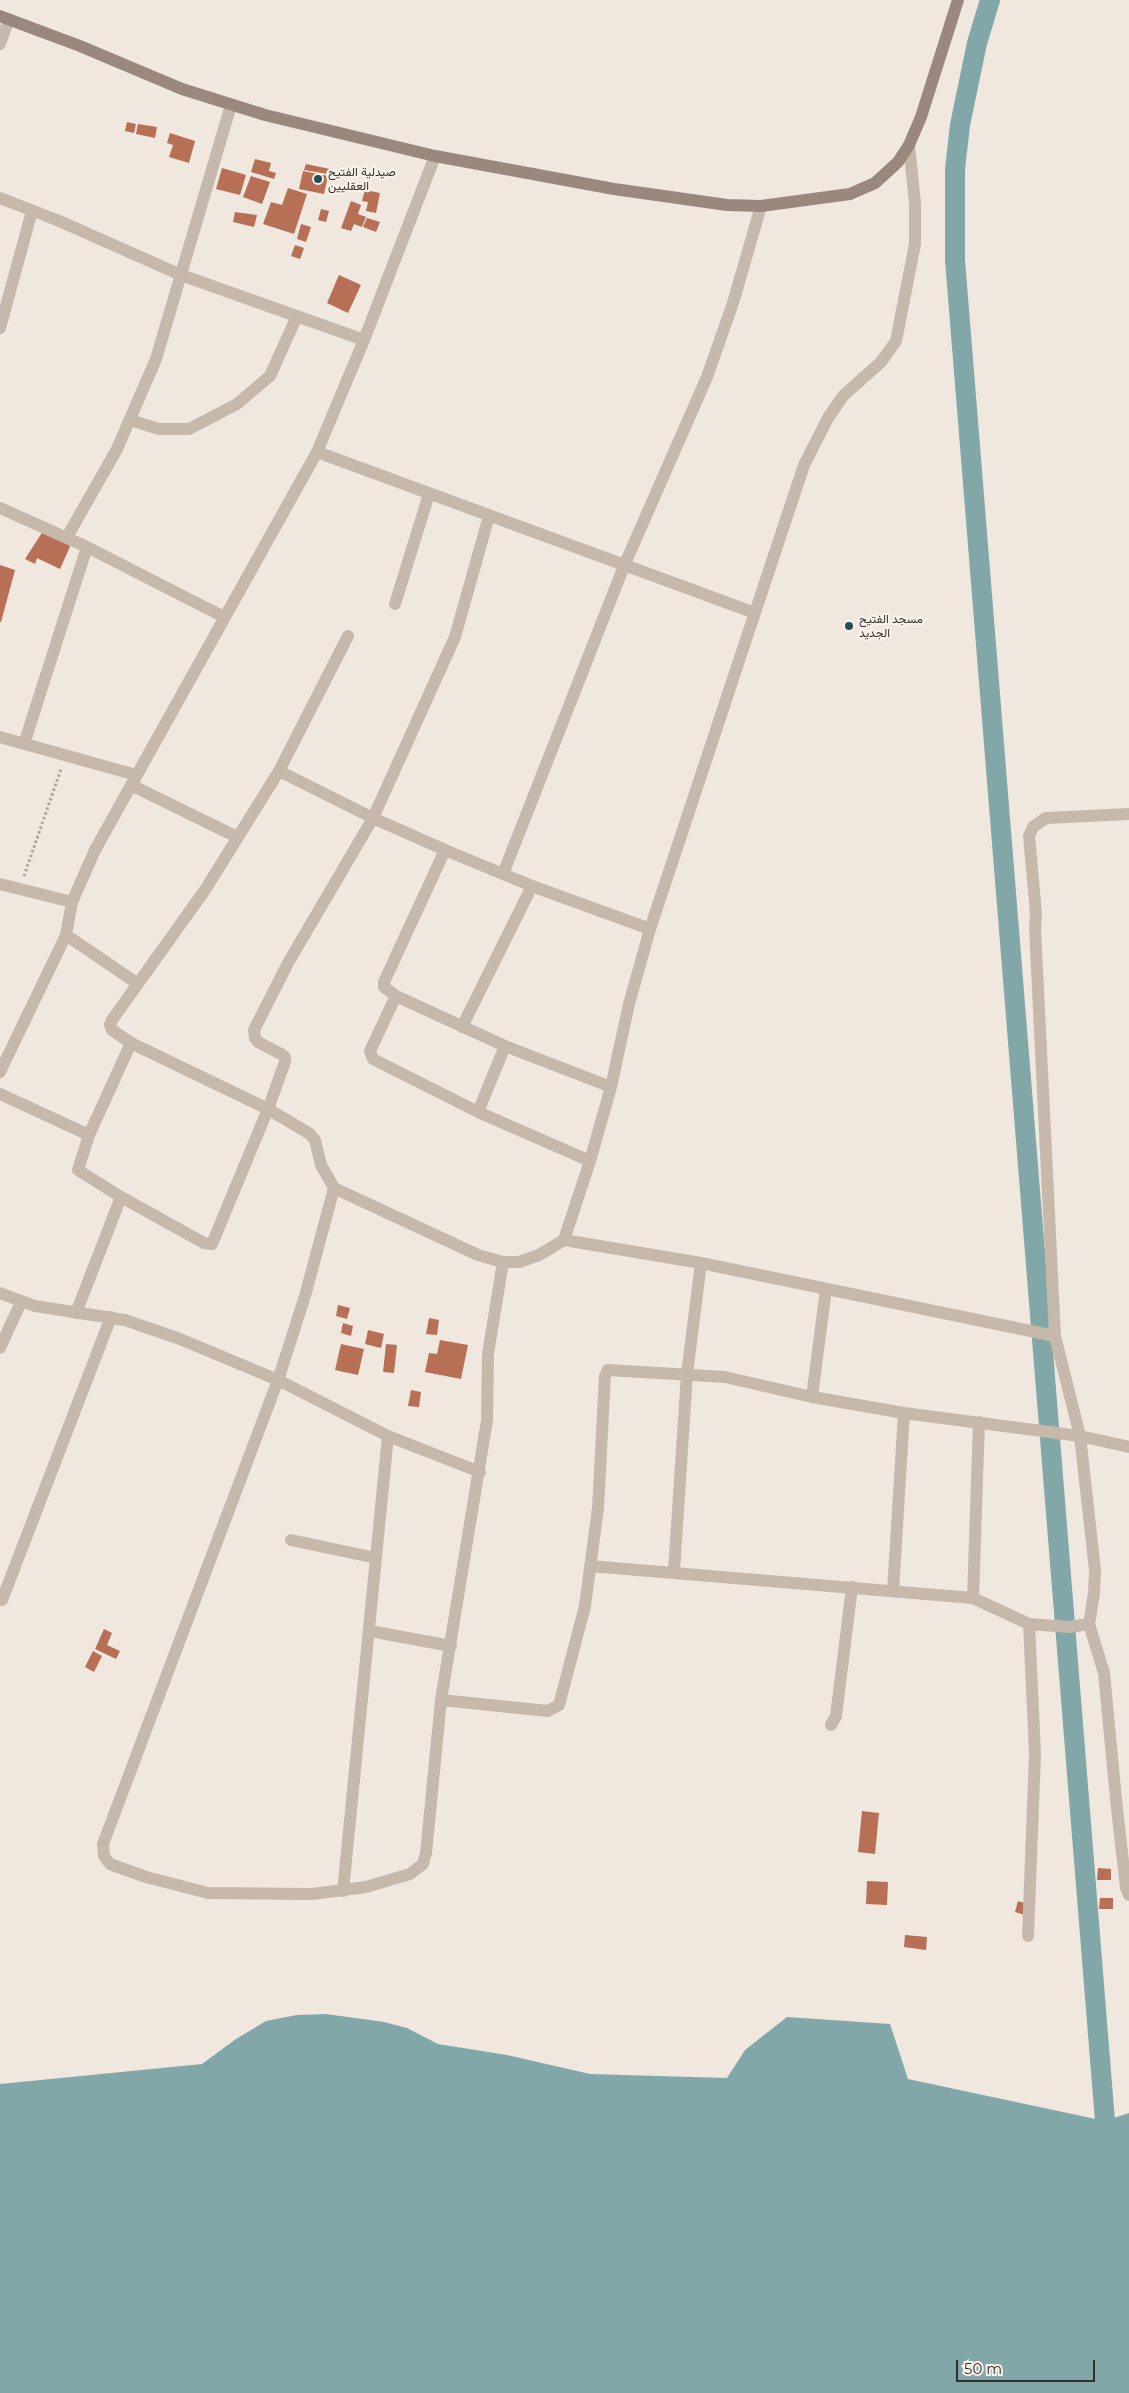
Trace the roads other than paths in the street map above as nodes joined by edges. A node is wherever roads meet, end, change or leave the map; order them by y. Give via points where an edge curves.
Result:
1 (958, 0) edge
2 (5, 18) edge
3 (0, 44) edge
4 (230, 105) junction
5 (909, 146) junction
6 (435, 156) junction
7 (0, 198) edge
8 (761, 206) junction
9 (32, 211) junction
10 (181, 275) junction
11 (297, 316) junction
12 (0, 328) edge
13 (364, 340) junction
14 (130, 420) junction
15 (317, 452) junction
16 (429, 494) junction
17 (0, 508) edge
18 (489, 516) junction
19 (67, 537) junction
20 (87, 547) junction
21 (624, 566) junction
22 (396, 604) dead end
23 (754, 613) junction
24 (224, 617) junction
25 (348, 636) dead end
26 (0, 737) edge
27 (24, 744) junction
28 (279, 771) junction
29 (134, 780) junction
30 (1129, 814) edge
31 (373, 818) junction
32 (237, 837) junction
33 (445, 850) junction
34 (503, 874) junction
35 (0, 884) edge
36 (532, 886) junction
37 (72, 902) junction
38 (650, 929) junction
39 (66, 935) junction
40 (138, 984) junction
41 (396, 996) junction
42 (462, 1027) junction
43 (131, 1043) junction
44 (504, 1046) junction
45 (0, 1072) edge
46 (611, 1087) junction
47 (0, 1094) edge
48 (268, 1109) junction
49 (478, 1112) junction
50 (89, 1135) junction
51 (590, 1161) junction
52 (334, 1188) junction
53 (121, 1197) junction
54 (564, 1240) junction
55 (503, 1262) junction
56 (701, 1263) junction
57 (826, 1289) junction
58 (0, 1293) edge
59 (21, 1302) junction
60 (76, 1313) junction
61 (111, 1317) junction
62 (1055, 1336) junction
63 (0, 1348) edge
64 (687, 1374) junction
65 (278, 1380) junction
66 (812, 1397) junction
67 (904, 1412) junction
68 (979, 1422) junction
69 (388, 1436) junction
70 (1080, 1436) junction
71 (1129, 1447) edge
72 (480, 1472) junction
73 (291, 1540) dead end
74 (376, 1558) junction
75 (590, 1566) junction
76 (674, 1571) junction
77 (852, 1587) junction
78 (893, 1591) junction
79 (973, 1598) junction
80 (2, 1600) dead end
81 (1029, 1624) junction
82 (1089, 1624) junction
83 (370, 1630) junction
84 (451, 1646) junction
85 (441, 1700) junction
86 (831, 1725) dead end
87 (343, 1891) junction
88 (1129, 1895) edge
89 (1028, 1936) dead end

1 - 5 street
2 - 3 street
2 - 4 street
4 - 6 street
4 - 10 street
5 - 8 street via 887,172 864,189 850,194
5 - 23 street via 915,202 915,244 896,341 881,362 843,396 811,450
6 - 8 street via 614,189 727,205
6 - 13 street
7 - 9 street
8 - 21 street via 741,279 707,377
9 - 10 street
9 - 12 street
10 - 11 street
10 - 14 street via 156,359
11 - 13 street
11 - 14 street via 270,376 237,404 189,429 159,430
13 - 15 street
14 - 19 street via 102,479
15 - 16 street
15 - 24 street
16 - 18 street
16 - 22 street
17 - 19 street
18 - 21 street
18 - 31 street via 455,637
19 - 20 street
20 - 24 street
20 - 27 street
21 - 23 street
21 - 34 street
23 - 38 street
24 - 29 street
25 - 28 street
26 - 27 street
27 - 29 street
28 - 31 street
28 - 32 street
29 - 32 street
29 - 37 street via 82,876
30 - 62 street via 1046,818 1032,827 1029,836 1036,913
31 - 33 street
31 - 48 street via 288,963 254,1030 258,1042 285,1057
32 - 40 street via 180,927
33 - 34 street
33 - 41 street via 384,982 387,990
34 - 36 street
35 - 37 street
36 - 38 street
36 - 42 street
37 - 39 street
38 - 46 street
39 - 40 street
39 - 45 street
40 - 43 street via 110,1025
41 - 42 street
41 - 49 street via 370,1056
42 - 44 street
43 - 48 street
43 - 50 street
44 - 46 street
44 - 49 street
46 - 51 street
47 - 50 street
48 - 52 street via 313,1136 321,1165
48 - 53 street via 212,1244 204,1244
49 - 51 street
50 - 53 street via 78,1170
51 - 54 street
52 - 55 street via 478,1255
52 - 65 street
53 - 60 street
54 - 55 street via 539,1255 519,1262
54 - 56 street
55 - 72 street via 488,1354 487,1420
56 - 57 street
56 - 64 street
57 - 62 street
57 - 66 street
58 - 59 street
59 - 60 street
59 - 63 street
60 - 61 street
61 - 65 street via 189,1342
61 - 80 street
62 - 70 street
64 - 66 street via 724,1377
64 - 75 street via 606,1372 598,1508
64 - 76 street
65 - 69 street
65 - 87 street via 103,1850 106,1860 115,1867 208,1893 312,1894
66 - 67 street
67 - 68 street
67 - 78 street
68 - 70 street
68 - 79 street
69 - 72 street
69 - 74 street
70 - 71 street
70 - 82 street via 1094,1570
72 - 84 street
73 - 74 street
74 - 83 street
75 - 76 street
75 - 85 street via 585,1606 559,1705 548,1711
76 - 77 street
77 - 78 street
77 - 86 street via 836,1716
78 - 79 street
79 - 81 street
81 - 82 street via 1069,1627
81 - 89 street via 1035,1754
82 - 88 street via 1104,1673 1119,1829
83 - 84 street
83 - 87 street
84 - 85 street
85 - 87 street via 423,1864 410,1874

